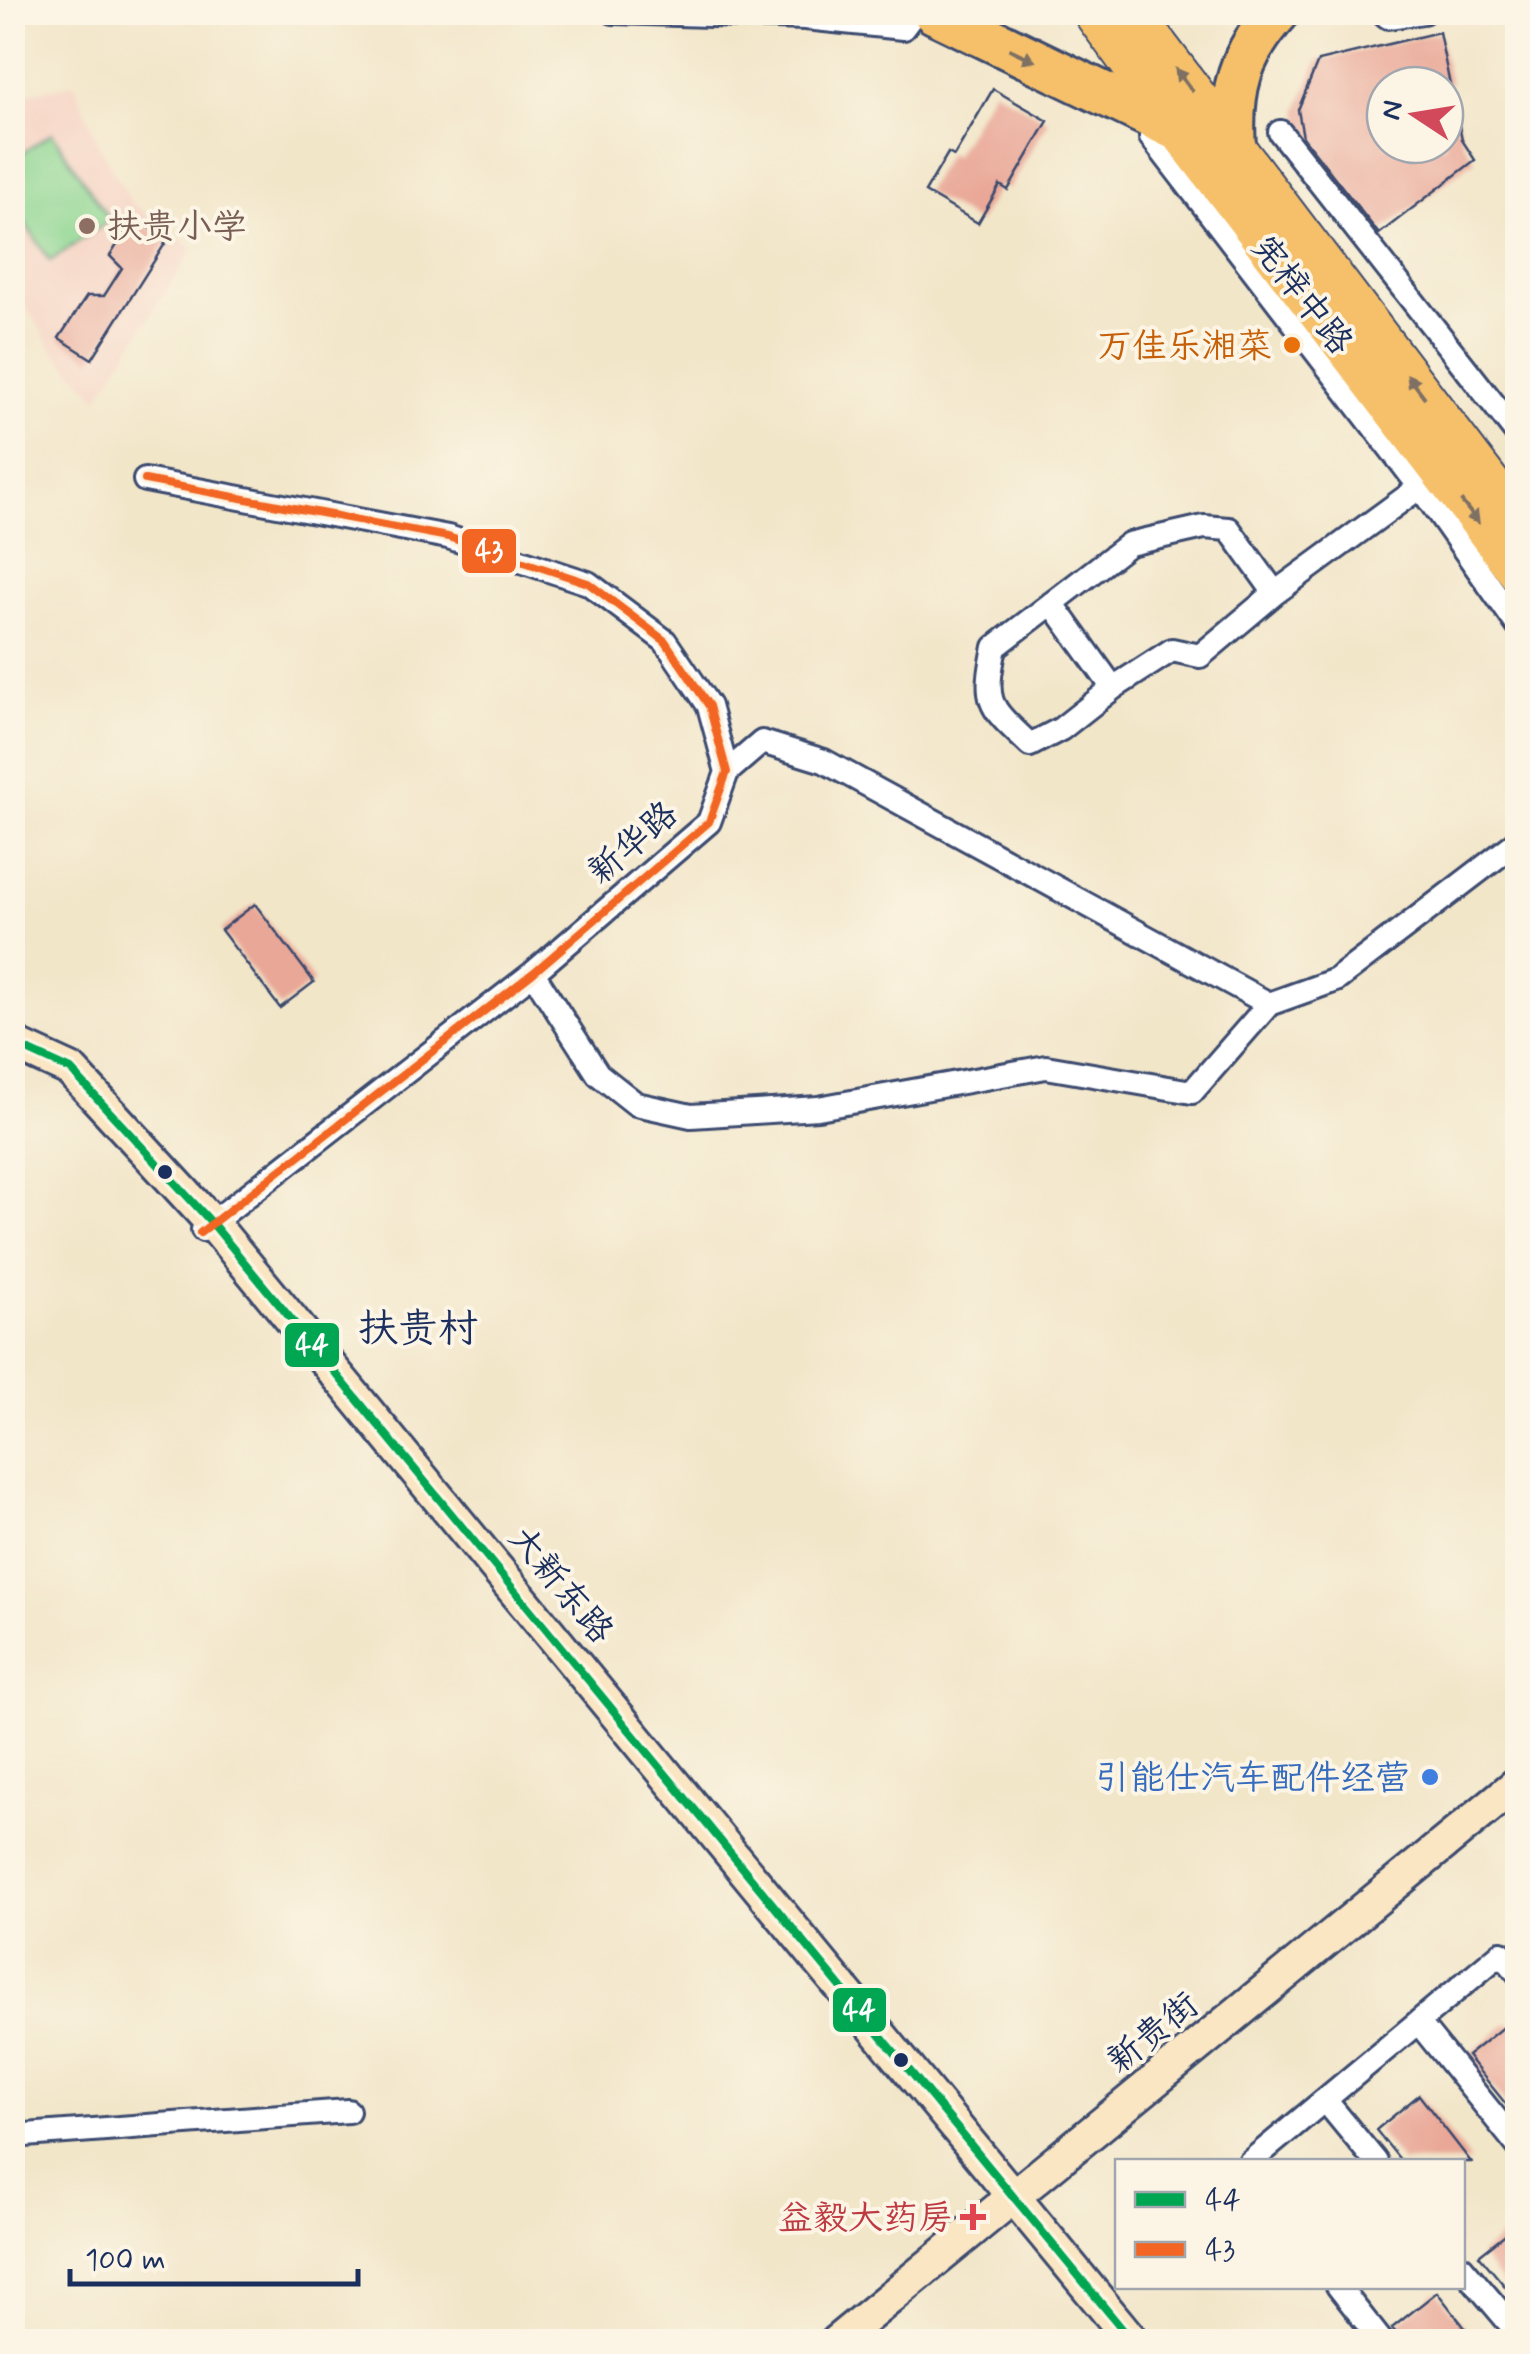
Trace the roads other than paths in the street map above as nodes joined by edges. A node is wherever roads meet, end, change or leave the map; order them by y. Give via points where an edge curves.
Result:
1 (613, 12) edge
2 (915, 12) edge
3 (934, 12) edge
4 (1092, 12) edge
5 (1134, 12) edge
6 (1278, 12) edge
7 (1382, 12) edge
8 (1422, 12) edge
9 (1280, 132) dead end
10 (1164, 133) junction
11 (1234, 147) junction
12 (1518, 435) edge
13 (145, 480) dead end
14 (1420, 487) junction
15 (1518, 519) edge
16 (1518, 574) edge
17 (1275, 593) junction
18 (1052, 603) junction
19 (1518, 626) edge
20 (1114, 688) junction
21 (727, 772) junction
22 (1518, 841) edge
23 (533, 974) junction
24 (1269, 1004) junction
25 (12, 1042) edge
26 (12, 1060) edge
27 (206, 1228) junction
28 (1518, 1783) edge
29 (1518, 1806) edge
30 (1518, 1974) edge
31 (1418, 2022) junction
32 (1325, 2100) junction
33 (348, 2110) dead end
34 (12, 2136) edge
35 (1518, 2146) edge
36 (1254, 2159) edge
37 (1374, 2159) edge
38 (1013, 2206) junction
39 (1465, 2270) edge
40 (1340, 2289) edge
41 (1518, 2333) edge
42 (836, 2342) edge
43 (861, 2342) edge
44 (1112, 2342) edge
45 (1133, 2342) edge
46 (1382, 2342) edge

1 - 2 street via 903,28
3 -> 10 highway
4 - 10 main road, 宪梓中路
11 -> 5 main road, 宪梓中路
6 - 11 highway via 1252,45 1236,85
7 - 8 street
9 - 12 street
10 - 14 street
10 -> 16 main road, 宪梓中路
15 -> 11 main road, 宪梓中路
13 - 21 street via 448,537 588,584 665,641 709,706
14 - 17 street
14 - 19 street
17 - 18 street via 1229,529 1204,527 1129,544
17 - 20 street via 1200,656 1172,650
18 - 20 street
18 - 20 street via 996,647 987,686 994,711 1030,745
21 - 23 street, 新华路 via 709,822
21 - 24 street via 762,742 824,761
22 - 24 street via 1336,980
23 - 24 street via 598,1074 636,1104 691,1116 818,1108 1046,1067 1192,1092
23 - 27 street, 新华路
25 - 27 street, 大新东路 via 72,1070
26 - 27 street, 大新东路 via 60,1081
27 - 38 street, 大新东路
28 - 38 street, 新贵街
29 - 38 street, 新贵街
30 - 31 street via 1500,1953
31 - 32 street
31 - 35 street
32 - 36 street
32 - 37 street
33 - 34 street
38 - 42 street, 新贵街
38 - 43 street, 新贵街
38 - 44 street
38 - 45 street
39 - 41 street
40 - 46 street

